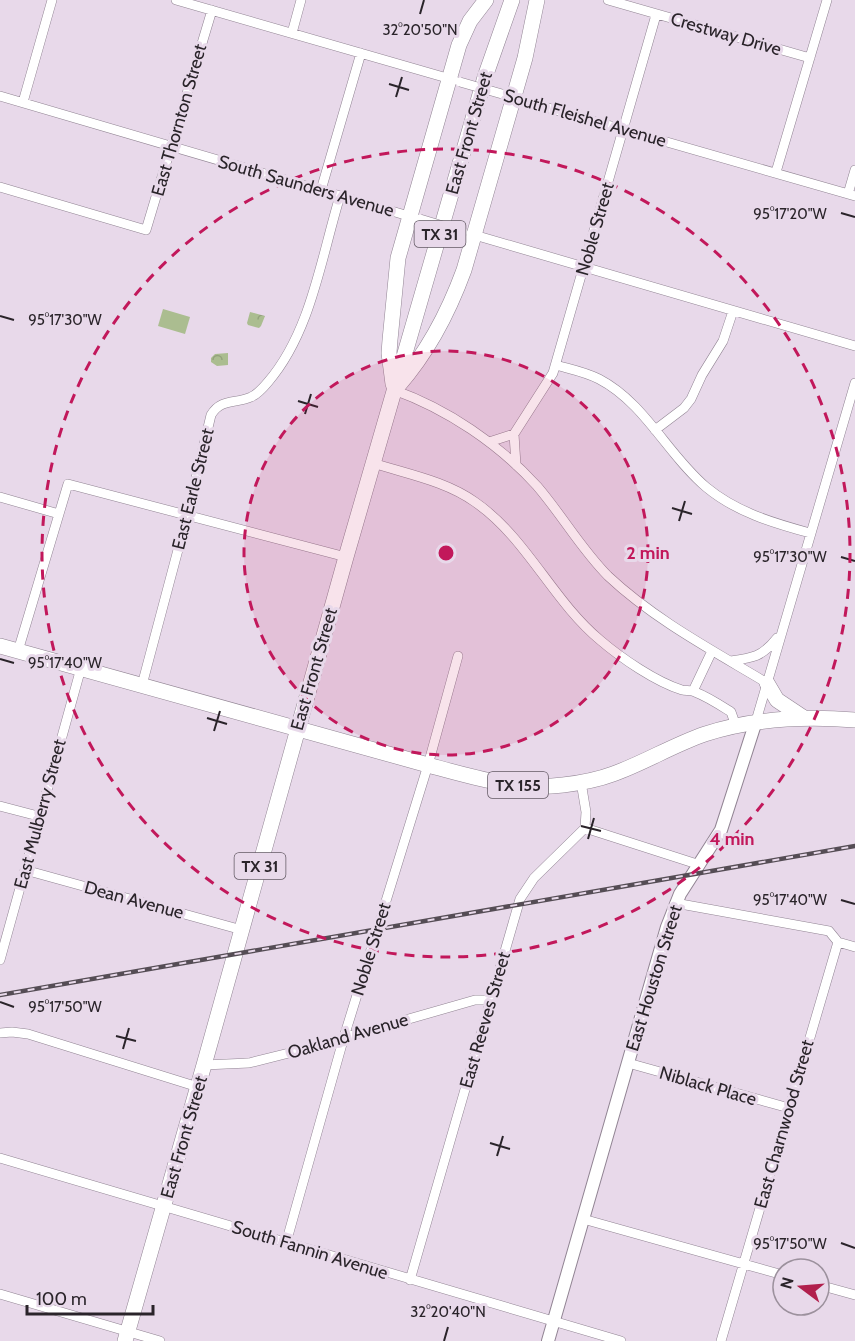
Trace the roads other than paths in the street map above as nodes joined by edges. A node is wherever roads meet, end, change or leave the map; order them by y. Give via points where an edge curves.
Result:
1 (52, 0) edge
2 (176, 0) edge
3 (301, 0) edge
4 (486, 0) edge
5 (512, 0) edge
6 (537, 0) edge
7 (608, 0) edge
8 (827, 0) edge
9 (212, 10) junction
10 (656, 15) junction
11 (292, 33) junction
12 (361, 53) junction
13 (810, 58) junction
14 (455, 80) junction
15 (0, 96) edge
16 (508, 96) junction
17 (23, 102) junction
18 (624, 129) junction
19 (171, 147) junction
20 (855, 170) edge
21 (776, 172) junction
22 (0, 187) edge
23 (321, 190) junction
24 (851, 195) edge
25 (340, 196) junction
26 (415, 218) junction
27 (469, 234) junction
28 (584, 267) junction
29 (733, 311) junction
30 (855, 346) edge
31 (556, 365) junction
32 (855, 383) edge
33 (394, 390) junction
34 (655, 430) junction
35 (514, 434) junction
36 (489, 442) junction
37 (373, 463) junction
38 (516, 465) junction
39 (0, 497) edge
40 (59, 514) junction
41 (187, 516) junction
42 (810, 533) junction
43 (346, 557) junction
44 (780, 634) junction
45 (0, 646) edge
46 (18, 651) junction
47 (712, 651) junction
48 (458, 656) dead end
49 (730, 661) junction
50 (81, 668) junction
51 (767, 683) junction
52 (142, 685) junction
53 (693, 691) junction
54 (804, 718) junction
55 (855, 720) edge
56 (756, 721) junction
57 (736, 726) junction
58 (298, 728) junction
59 (428, 765) junction
60 (581, 782) junction
61 (0, 806) edge
62 (38, 816) junction
63 (585, 828) junction
64 (700, 866) junction
65 (25, 870) junction
66 (675, 903) junction
67 (242, 930) junction
68 (3, 935) edge
69 (838, 942) junction
70 (855, 947) edge
71 (0, 960) edge
72 (490, 1000) junction
73 (0, 1033) edge
74 (344, 1037) junction
75 (628, 1063) junction
76 (204, 1065) junction
77 (198, 1087) junction
78 (789, 1108) junction
79 (0, 1158) edge
80 (164, 1206) junction
81 (583, 1219) junction
82 (286, 1243) junction
83 (743, 1264) junction
84 (771, 1272) edge
85 (410, 1280) junction
86 (831, 1288) edge
87 (0, 1294) edge
88 (855, 1295) edge
89 (553, 1321) junction
90 (127, 1336) edge
91 (160, 1341) edge
92 (548, 1341) edge
93 (621, 1341) edge
94 (721, 1341) edge

1 - 17 street
2 - 9 street, South Fleishel Avenue
3 - 11 street
4 - 14 main road via 463,33
5 - 33 main road, East Front Street / TX 31 via 485,77
6 - 16 main road via 530,38
7 - 10 street, Crestway Drive
8 - 13 street
9 - 11 street, South Fleishel Avenue
9 - 19 street, East Thornton Street
10 - 13 street, Crestway Drive
10 - 18 street, Noble Street
11 - 12 street, South Fleishel Avenue
12 - 14 street, South Fleishel Avenue
12 - 23 street
13 - 21 street
14 - 16 street, South Fleishel Avenue, bridge
14 - 26 main road
15 - 17 street, South Saunders Avenue
16 - 18 street, South Fleishel Avenue
16 - 27 main road
17 - 19 street, South Saunders Avenue
18 - 21 street, South Fleishel Avenue
18 - 28 street, Noble Street
19 - 22 street, East Thornton Street via 146,230
19 - 23 street, South Saunders Avenue
20 - 24 street
21 - 24 street, South Fleishel Avenue
23 - 25 street, South Saunders Avenue
25 - 26 street, South Saunders Avenue
25 - 41 street, East Earle Street via 295,343 258,393 223,403 214,410
26 - 27 street, South Saunders Avenue, bridge
26 - 33 main road via 396,273 389,353
27 - 28 street, South Saunders Avenue
27 - 33 main road via 454,296 419,360
28 - 29 street, South Saunders Avenue
28 - 31 street, Noble Street
29 - 30 street, South Saunders Avenue
29 - 34 street via 726,335 691,399
31 - 34 street via 608,384 627,398
31 - 35 street, Noble Street
32 - 42 street, East Houston Street
33 - 36 street
33 - 37 main road, East Front Street / TX 31
34 - 42 street via 689,471 718,496 754,516
35 - 36 street
35 - 38 street
36 - 38 street
37 - 43 main road, East Front Street / TX 31
37 - 53 street via 439,483 474,501 505,529 600,640 639,668
38 - 47 street via 608,575 652,613
39 - 40 street
40 - 41 street via 68,484
40 - 46 street
41 - 43 street
41 - 52 street, East Earle Street
42 - 44 street, East Houston Street
43 - 58 main road, East Front Street / TX 31
44 - 49 street via 767,651
44 - 51 street, East Houston Street
45 - 46 main road
46 - 50 main road
47 - 49 street
47 - 53 street
48 - 59 street, Noble Street
49 - 51 street
50 - 52 main road
50 - 62 street, East Mulberry Street
51 - 54 main road via 777,699
51 - 56 street, East Houston Street
52 - 58 main road
53 - 57 street via 731,712
54 - 55 main road, TX 155
54 - 56 main road, TX 155
56 - 57 main road, TX 155
56 - 64 street, East Houston Street via 727,817
57 - 60 main road, TX 155 via 691,740 611,775
58 - 59 main road, TX 155
58 - 67 main road, East Front Street / TX 31
59 - 60 main road, TX 155 via 512,784 549,786
59 - 74 street, Noble Street
60 - 63 street
61 - 62 street
62 - 65 street, East Mulberry Street
63 - 64 street
63 - 72 street, East Reeves Street via 523,892
64 - 66 street, East Houston Street
65 - 67 street, Dean Avenue
65 - 68 street, East Mulberry Street
66 - 69 street via 829,931
66 - 75 street, East Houston Street
67 - 76 main road, East Front Street / TX 31
68 - 71 street, East Mulberry Street
69 - 70 street
69 - 78 street, East Charnwood Street
72 - 74 street, Oakland Avenue via 475,1000
72 - 85 street, East Reeves Street
73 - 77 street via 28,1034
74 - 76 street, Oakland Avenue via 249,1063
74 - 82 street, Noble Street
75 - 78 street, Niblack Place
75 - 81 street, East Houston Street
76 - 77 main road, East Front Street / TX 31
77 - 80 main road, East Front Street / TX 31
78 - 83 street, East Charnwood Street
79 - 80 street, South Fannin Avenue
80 - 82 street, South Fannin Avenue
80 - 90 main road, East Front Street / TX 31
81 - 83 street
81 - 89 street, East Houston Street
82 - 85 street, South Fannin Avenue
83 - 84 street
83 - 94 street, East Charnwood Street
85 - 89 street, South Fannin Avenue
86 - 88 street
87 - 90 street
89 - 92 street, East Houston Street
89 - 93 street, South Fannin Avenue
90 - 91 street

